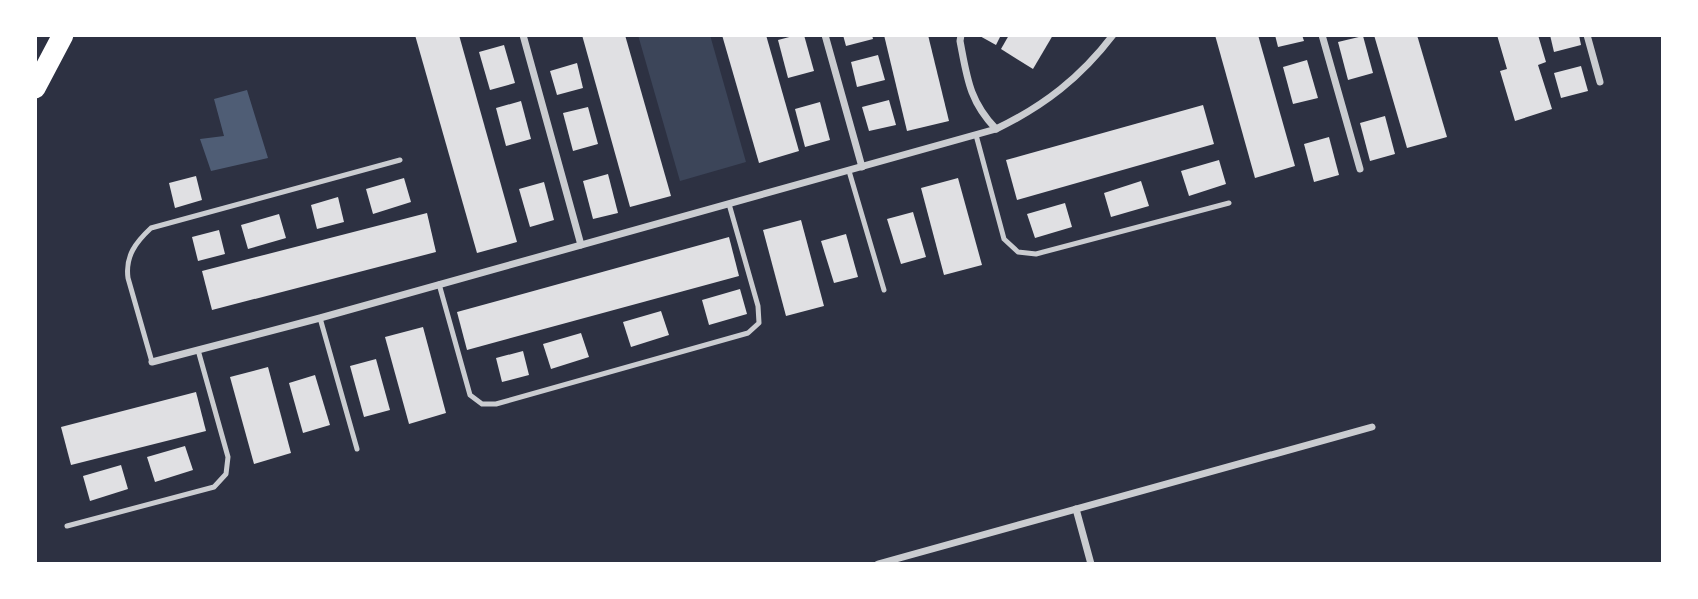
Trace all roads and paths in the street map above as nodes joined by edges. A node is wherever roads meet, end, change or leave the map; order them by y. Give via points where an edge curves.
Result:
1 (63, 35) edge
2 (523, 35) edge
3 (825, 35) edge
4 (961, 35) edge
5 (1113, 35) edge
6 (1322, 35) edge
7 (1587, 35) edge
8 (1600, 82) dead end
9 (35, 88) edge
10 (996, 129) junction
11 (976, 135) junction
12 (400, 160) dead end
13 (862, 167) junction
14 (1360, 169) dead end
15 (849, 171) junction
16 (1229, 203) dead end
17 (729, 204) junction
18 (581, 245) junction
19 (439, 284) junction
20 (884, 290) dead end
21 (320, 318) junction
22 (198, 350) junction
23 (152, 362) joint
24 (1372, 427) dead end
25 (357, 449) dead end
26 (1076, 509) junction
27 (67, 526) dead end
28 (878, 564) edge
29 (1091, 564) edge

1 - 9 highway
2 - 18 street
3 - 13 street
4 - 10 street via 970,91
5 - 10 street via 1093,62 1057,93
6 - 14 street
7 - 8 street
10 - 11 street
11 - 13 street
11 - 16 lane via 1004,239 1018,251 1036,254
12 - 23 lane via 151,228 136,242 126,264
13 - 15 street
15 - 17 street
15 - 20 lane
17 - 18 street
17 - 19 lane via 758,306 759,323 748,333 496,404 482,404 470,395
18 - 19 street
19 - 21 street
21 - 22 street
21 - 25 lane
22 - 23 street
22 - 27 lane via 228,457 226,474 214,487
24 - 26 street
26 - 28 street
26 - 29 street

